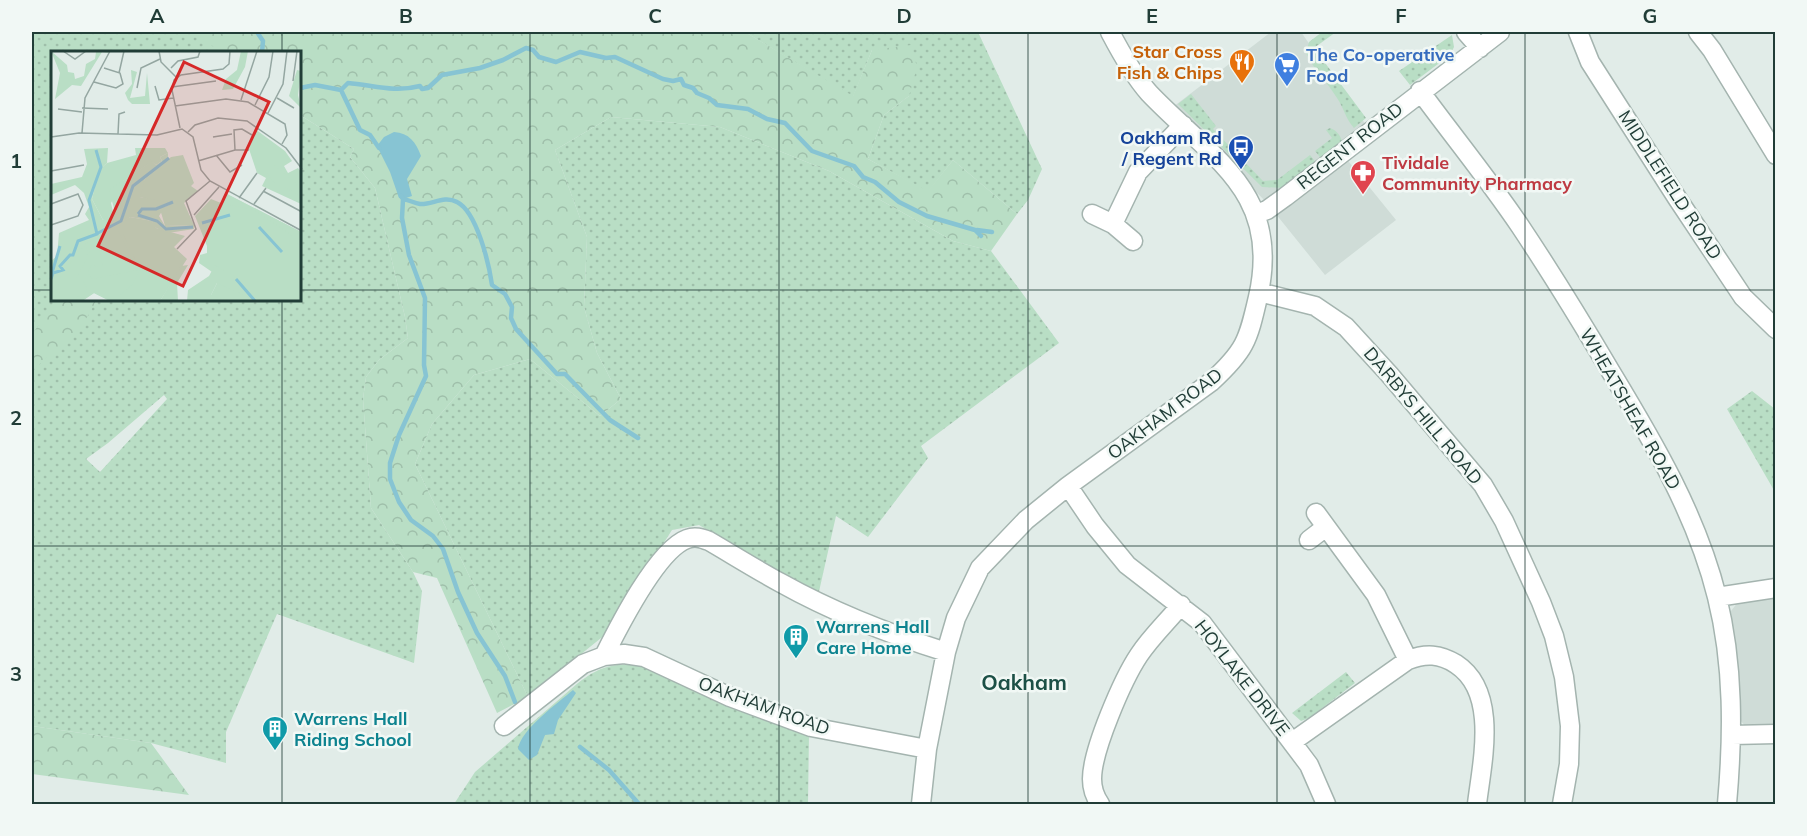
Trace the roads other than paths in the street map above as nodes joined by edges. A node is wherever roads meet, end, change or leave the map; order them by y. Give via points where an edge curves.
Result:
1 (1110, 32) edge
2 (1466, 32) edge
3 (1500, 32) edge
4 (1578, 32) edge
5 (1698, 32) edge
6 (1480, 48) junction
7 (1420, 91) junction
8 (1183, 125) junction
9 (1776, 155) edge
10 (1092, 214) dead end
11 (1256, 214) junction
12 (1113, 224) junction
13 (1133, 241) dead end
14 (1259, 292) junction
15 (1776, 329) edge
16 (1068, 486) junction
17 (1309, 540) dead end
18 (1776, 588) edge
19 (1717, 597) junction
20 (1181, 606) junction
21 (946, 652) junction
22 (604, 656) junction
23 (1408, 660) junction
24 (504, 726) dead end
25 (1776, 734) edge
26 (1732, 735) junction
27 (1292, 742) junction
28 (927, 749) junction
29 (921, 804) edge
30 (1100, 804) edge
31 (1326, 804) edge
32 (1478, 804) edge
33 (1562, 804) edge
34 (1727, 804) edge

1 - 8 street, OAKHAM ROAD via 1133,73
2 - 6 street
3 - 6 street, REGENT ROAD
4 - 15 street, MIDDLEFIELD ROAD via 1590,62 1677,198 1743,297
5 - 9 street
6 - 7 street, REGENT ROAD
7 - 11 street, REGENT ROAD via 1285,197
7 - 19 street, WHEATSHEAF ROAD via 1518,224 1638,416 1671,475 1704,553
8 - 11 street, OAKHAM ROAD via 1245,191
8 - 12 street via 1138,172
10 - 12 street
11 - 14 street, OAKHAM ROAD via 1261,232
12 - 13 street
14 - 16 street, OAKHAM ROAD via 1248,338 1233,362
14 - 33 street, DARBYS HILL ROAD via 1315,306 1346,327 1483,485 1541,602 1562,667 1570,726
16 - 20 street, HOYLAKE DRIVE via 1127,565
16 - 21 street, OAKHAM ROAD via 1026,520 980,568 956,618
17 - 23 street via 1321,520 1376,595
18 - 19 street
19 - 26 street, WHEATSHEAF ROAD via 1725,637
20 - 27 street, HOYLAKE DRIVE via 1202,623
20 - 30 street via 1140,655 1108,719 1093,766 1092,781
21 - 22 street via 845,615 697,537 685,540 665,556 635,598
21 - 28 street, OAKHAM ROAD
22 - 24 street, OAKHAM ROAD via 583,664
22 - 28 street, OAKHAM ROAD via 644,657 730,697 812,727
23 - 27 street
23 - 32 street via 1427,655 1446,658 1468,673 1475,684 1485,722
25 - 26 street
26 - 34 street, WHEATSHEAF ROAD
27 - 31 street, HOYLAKE DRIVE via 1309,765
28 - 29 street, OAKHAM ROAD

